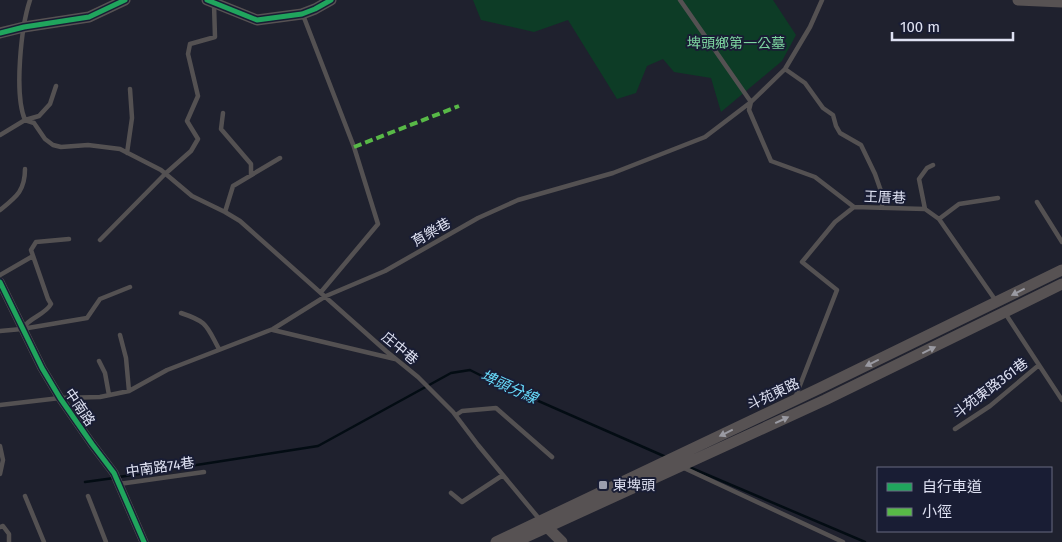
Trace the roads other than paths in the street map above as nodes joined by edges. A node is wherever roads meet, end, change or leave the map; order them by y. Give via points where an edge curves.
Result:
1 (30, 0) edge
2 (125, 0) edge
3 (331, 0) edge
4 (680, 0) edge
5 (822, 0) edge
6 (1018, 0) edge
7 (211, 1) edge
8 (1062, 2) edge
9 (302, 14) junction
10 (24, 27) junction
11 (0, 33) edge
12 (785, 69) junction
13 (56, 86) dead end
14 (130, 89) dead end
15 (751, 102) junction
16 (222, 113) dead end
17 (25, 120) junction
18 (0, 135) edge
19 (127, 153) junction
20 (280, 158) dead end
21 (933, 164) dead end
22 (25, 169) dead end
23 (165, 174) junction
24 (252, 175) junction
25 (998, 198) dead end
26 (1037, 202) dead end
27 (854, 207) junction
28 (882, 208) junction
29 (924, 209) junction
30 (0, 210) edge
31 (225, 212) junction
32 (939, 219) junction
33 (69, 239) dead end
34 (100, 240) dead end
35 (1062, 242) edge
36 (33, 256) junction
37 (1062, 270) edge
38 (0, 275) edge
39 (0, 282) edge
40 (1062, 284) edge
41 (130, 287) dead end
42 (321, 292) junction
43 (326, 296) junction
44 (997, 303) junction
45 (181, 313) dead end
46 (1005, 313) junction
47 (22, 329) junction
48 (273, 329) junction
49 (0, 331) edge
50 (120, 335) dead end
51 (219, 349) junction
52 (396, 359) junction
53 (99, 360) dead end
54 (1039, 365) junction
55 (129, 391) junction
56 (109, 396) junction
57 (60, 398) junction
58 (794, 400) junction
59 (1062, 400) edge
60 (0, 405) edge
61 (456, 416) junction
62 (955, 429) dead end
63 (0, 446) edge
64 (552, 457) dead end
65 (667, 461) junction
66 (680, 466) junction
67 (204, 472) dead end
68 (0, 474) edge
69 (503, 475) junction
70 (119, 484) junction
71 (451, 493) dead end
72 (25, 496) dead end
73 (88, 496) dead end
74 (544, 524) junction
75 (0, 527) edge
76 (9, 542) edge
77 (44, 542) edge
78 (106, 542) edge
79 (144, 542) edge
80 (496, 542) edge
81 (515, 542) edge
82 (562, 542) edge
83 (843, 542) edge

1 - 10 lane
2 - 10 main road via 89,17
3 - 9 main road
4 - 15 lane
5 - 12 lane, 育樂巷
6 - 8 main road
7 - 9 main road via 257,20
7 - 23 lane via 215,37 190,44 188,54 198,96 187,121 198,138 191,151
9 - 42 lane via 354,147 378,224
10 - 11 main road
10 - 17 lane via 19,97
12 - 15 lane, 育樂巷
12 - 28 lane via 806,83 823,108 833,115 840,133 861,145 882,194
13 - 17 lane via 50,104 39,116
14 - 19 lane via 132,118
15 - 27 lane, 王厝巷 via 749,110 771,161 815,176
15 - 43 lane, 育樂巷 via 705,137 613,173 518,200 478,218 385,271
16 - 24 lane via 221,128 252,164
17 - 18 lane
17 - 19 lane, 庄中巷 via 34,123 53,145 88,145 120,149
19 - 23 lane, 庄中巷
20 - 24 lane
21 - 29 lane via 919,179
22 - 30 lane via 25,179 18,195
23 - 31 lane, 庄中巷 via 192,196
23 - 34 lane
24 - 31 lane via 233,186
25 - 32 lane via 959,204
26 - 35 lane
27 - 28 lane, 王厝巷
27 - 58 lane via 835,222 802,262 837,290
28 - 29 lane, 王厝巷
29 - 32 lane, 王厝巷
31 - 42 lane, 庄中巷
32 - 44 lane, 王厝巷
33 - 36 lane via 36,242 31,250
36 - 38 lane
36 - 47 lane via 51,304
37 -> 44 main road, 斗苑東路
39 - 47 street, 中南路
40 - 46 main road, 斗苑東路
41 - 47 lane via 100,300 87,318
42 - 43 lane, 庄中巷
43 - 48 lane, 育樂巷
43 - 52 lane, 庄中巷
44 - 46 lane, 斗苑東路361巷
44 -> 58 main road, 斗苑東路
45 - 51 lane via 206,324
46 - 54 lane, 斗苑東路361巷
66 -> 46 main road, 斗苑東路
47 - 49 lane
47 - 57 street, 中南路
48 - 51 lane, 育樂巷
48 - 52 lane
50 - 55 lane
51 - 55 lane, 育樂巷 via 167,370
52 - 61 lane, 庄中巷
53 - 56 lane
54 - 59 lane, 斗苑東路361巷
54 - 62 lane, 斗苑東路361巷 via 990,406
55 - 56 lane, 育樂巷
56 - 57 lane, 育樂巷
57 - 60 lane, 育樂巷
57 - 70 street, 中南路
58 -> 65 main road, 斗苑東路
61 - 64 lane via 462,410 496,408
61 - 69 lane, 庄中巷
63 - 68 lane via 3,460
65 - 66 lane
65 - 74 main road, 斗苑東路
66 - 74 main road, 斗苑東路
66 - 83 lane
67 - 70 lane, 中南路74巷
69 - 71 lane via 462,502
69 - 74 lane, 庄中巷
70 - 79 street, 中南路
72 - 77 lane
73 - 78 lane
74 - 80 main road, 斗苑東路
74 - 81 main road, 斗苑東路
74 - 82 main road
75 - 76 lane via 3,526 9,534

